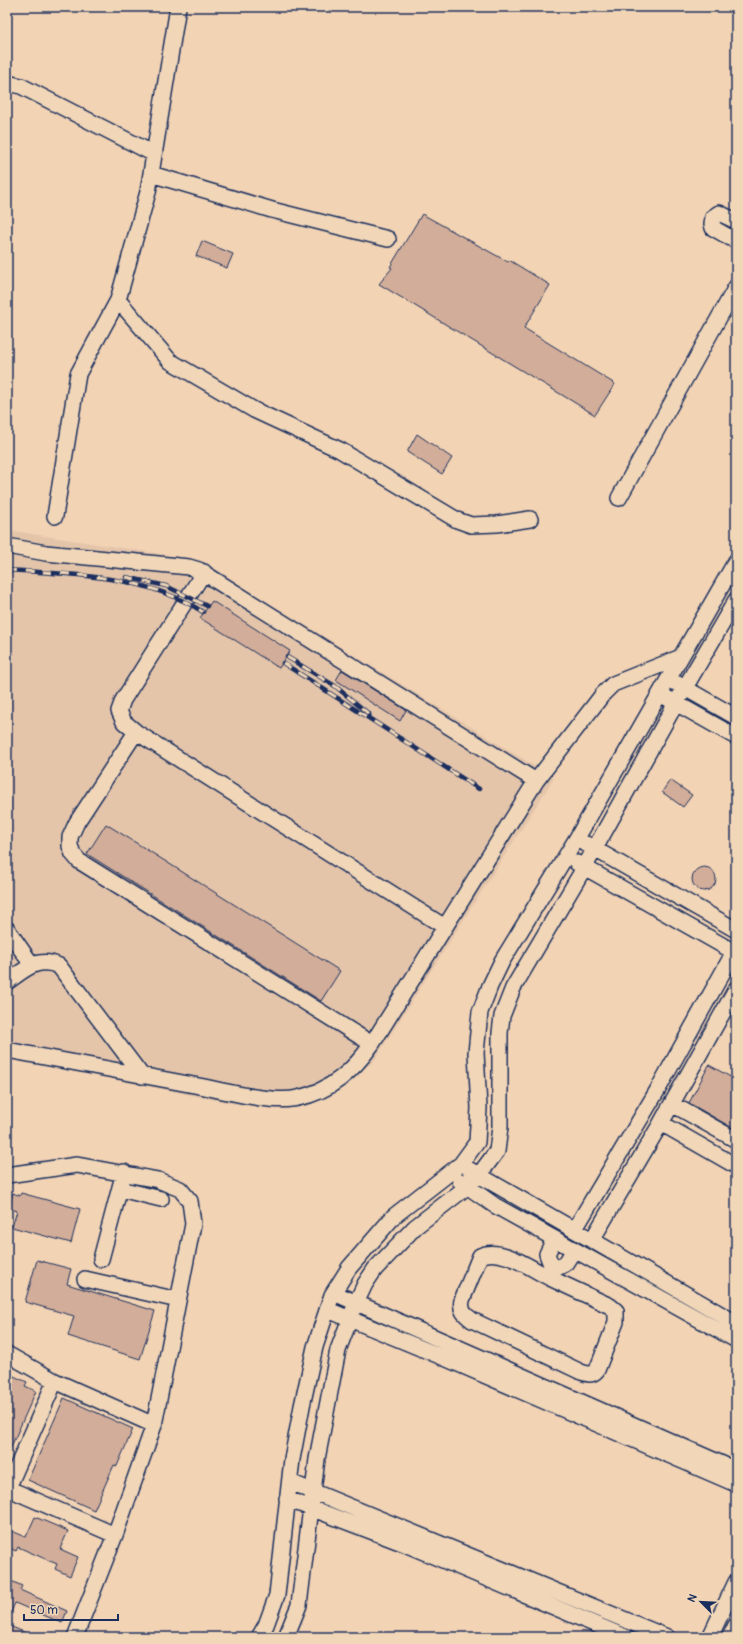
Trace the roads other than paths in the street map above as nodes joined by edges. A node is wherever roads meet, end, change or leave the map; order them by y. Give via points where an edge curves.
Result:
1 (178, 7) edge
2 (7, 83) edge
3 (154, 154) junction
4 (151, 174) junction
5 (736, 221) edge
6 (388, 239) dead end
7 (736, 241) edge
8 (736, 287) edge
9 (118, 300) junction
10 (619, 498) dead end
11 (55, 516) dead end
12 (530, 519) dead end
13 (7, 546) edge
14 (736, 561) edge
15 (204, 572) junction
16 (736, 600) edge
17 (681, 657) junction
18 (668, 679) junction
19 (685, 688) junction
20 (659, 694) junction
21 (676, 703) junction
22 (736, 717) edge
23 (136, 732) junction
24 (736, 737) edge
25 (536, 781) junction
26 (577, 838) junction
27 (594, 850) junction
28 (566, 855) junction
29 (584, 868) junction
30 (445, 927) junction
31 (7, 929) edge
32 (736, 930) edge
33 (735, 952) edge
34 (32, 965) junction
35 (7, 982) edge
36 (736, 989) edge
37 (372, 1044) junction
38 (7, 1050) edge
39 (142, 1076) junction
40 (672, 1104) junction
41 (661, 1123) junction
42 (736, 1140) edge
43 (461, 1164) junction
44 (736, 1166) edge
45 (124, 1172) junction
46 (449, 1173) junction
47 (7, 1175) edge
48 (479, 1175) junction
49 (468, 1186) junction
50 (120, 1189) junction
51 (161, 1198) dead end
52 (575, 1229) junction
53 (554, 1239) junction
54 (592, 1240) junction
55 (574, 1250) junction
56 (101, 1259) dead end
57 (552, 1274) junction
58 (85, 1279) dead end
59 (334, 1293) junction
60 (178, 1300) junction
61 (356, 1302) junction
62 (328, 1310) junction
63 (350, 1318) junction
64 (736, 1323) edge
65 (736, 1340) edge
66 (7, 1354) edge
67 (55, 1381) junction
68 (154, 1424) junction
69 (736, 1470) edge
70 (290, 1482) junction
71 (736, 1484) edge
72 (7, 1488) edge
73 (312, 1490) junction
74 (287, 1499) junction
75 (310, 1508) junction
76 (115, 1536) junction
77 (736, 1582) edge
78 (736, 1625) edge
79 (75, 1637) edge
80 (259, 1637) edge
81 (286, 1637) edge
82 (625, 1637) edge
83 (667, 1637) edge
84 (710, 1637) edge
85 (730, 1637) edge

1 - 3 street
2 - 3 street via 21,86
3 - 4 street
4 - 6 street via 272,210
4 - 9 street
5 - 7 street via 719,213 713,217 712,224 713,228
8 - 10 street
9 - 11 street via 78,374
9 - 12 street via 170,361 254,410 340,450 456,520 471,525
13 - 15 street via 189,566
14 - 17 street
15 - 23 street via 119,708 119,714 124,722
15 - 25 street
16 - 19 street
17 - 18 street
17 - 25 street via 613,684
18 - 19 street
18 - 20 street
19 - 21 street
19 - 22 street
20 - 21 street
20 - 26 street
21 - 24 street
21 - 27 street
23 - 30 street
23 - 37 street via 77,822 70,841 73,854 79,861
25 - 30 street
26 - 27 street
26 - 28 street
27 - 29 street
27 - 32 street
28 - 29 street
28 - 43 street via 502,961 480,1012 476,1053 479,1108 477,1142
29 - 33 street
29 - 48 street via 520,973 502,1016 500,1127 497,1151
30 - 37 street
31 - 34 street
33 - 52 street
34 - 35 street
34 - 39 street via 46,962 63,970
36 - 40 street
37 - 39 street via 350,1071 336,1083 297,1098 275,1099
38 - 39 street
40 - 41 street
40 - 42 street
41 - 44 street
41 - 54 street
43 - 46 street
43 - 48 street
45 - 47 street via 78,1164
45 - 50 street
45 - 60 street via 158,1180 180,1189 190,1201 193,1224
46 - 49 street
46 - 59 street via 394,1216 349,1268
48 - 49 street
48 - 52 street
49 - 53 street via 494,1205
49 - 61 street via 415,1228 375,1269
50 - 51 street
50 - 56 street
52 - 54 street
53 - 55 street
53 - 57 street via 547,1254
54 - 64 street
55 - 57 street via 566,1264
55 - 65 street
57 - 57 street via 616,1311 616,1322 594,1374 580,1372 472,1320 464,1314 461,1307 480,1256 484,1254 502,1254
58 - 60 street
59 - 61 street
59 - 62 street
60 - 68 street
61 - 63 street
61 - 69 street
62 - 63 street
62 - 70 street via 314,1348
63 - 71 street
63 - 73 street via 338,1350
66 - 67 street
67 - 68 street
67 - 72 street
68 - 76 street
70 - 73 street
70 - 74 street
72 - 76 street
73 - 75 street
73 - 83 street
74 - 75 street
74 - 80 street via 277,1595
75 - 81 street via 299,1605
75 - 82 street via 412,1547
76 - 79 street
77 - 84 street
78 - 85 street

